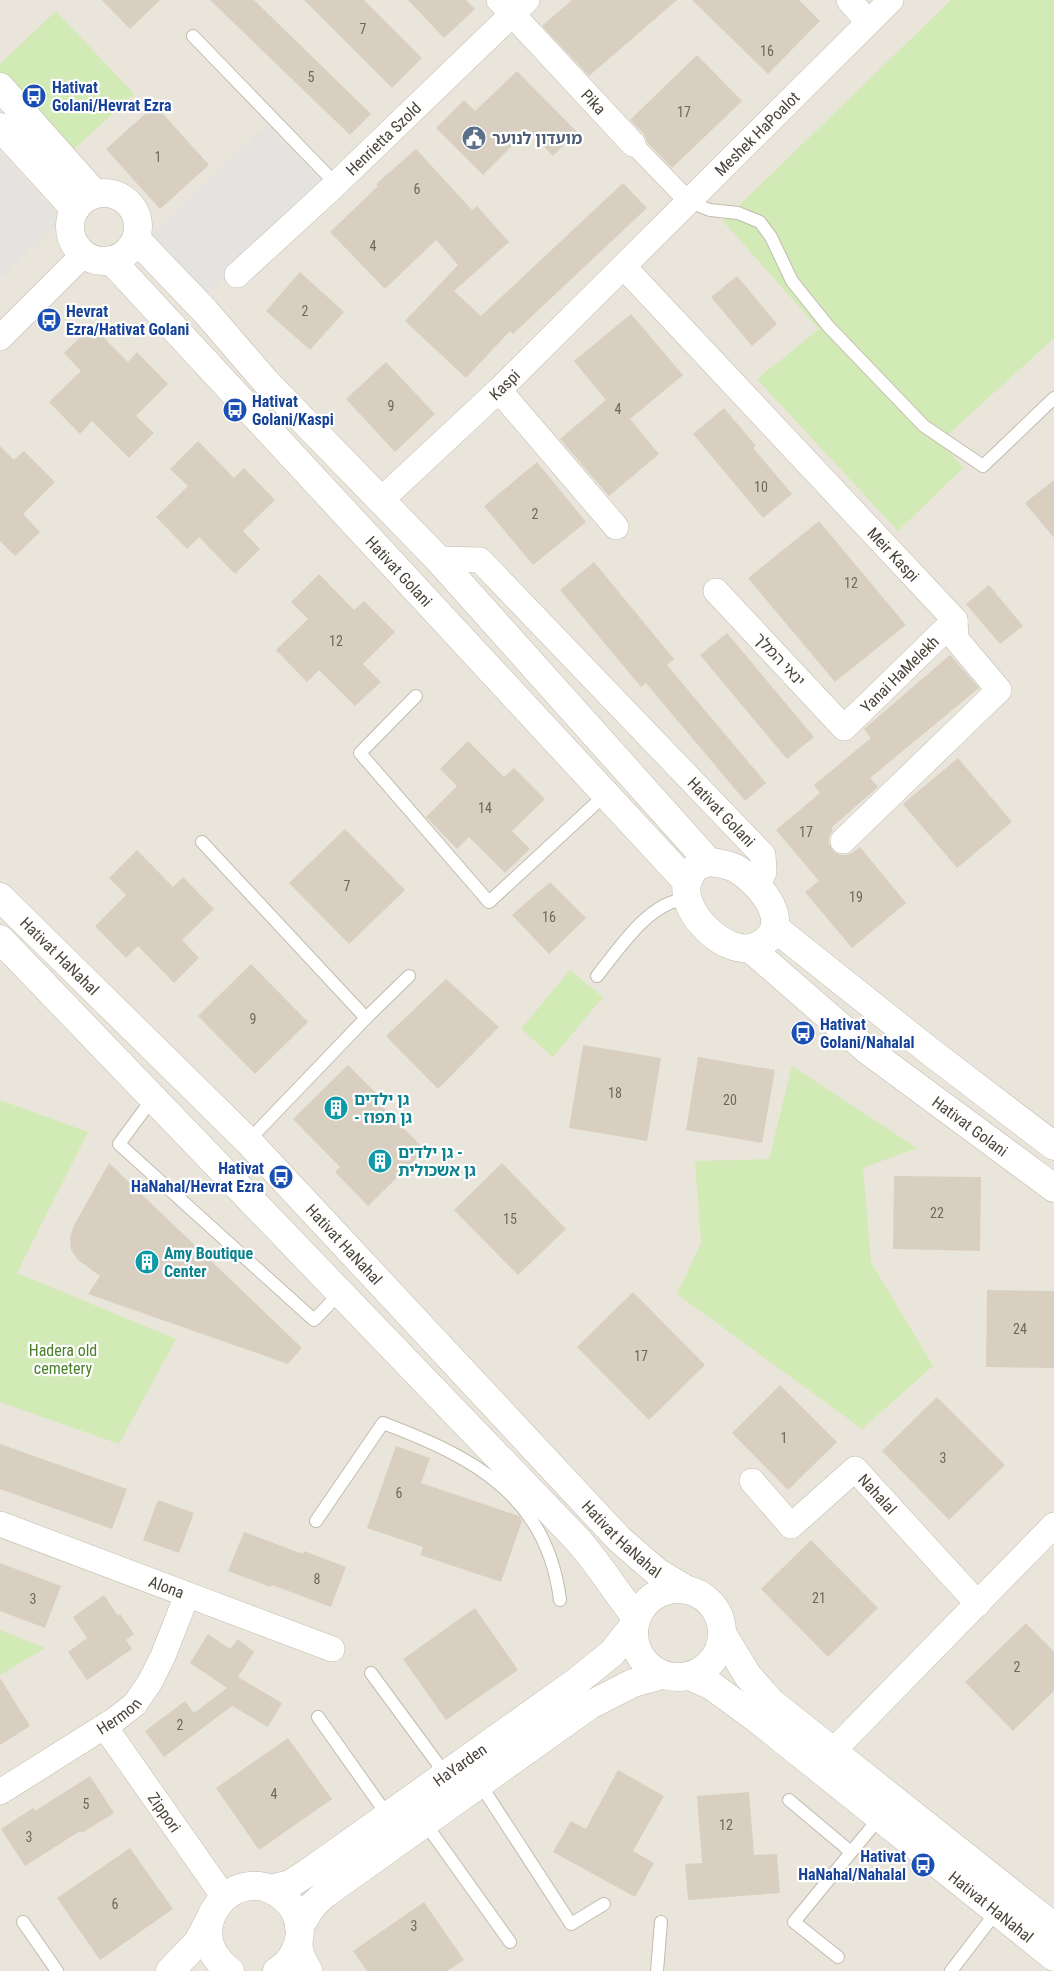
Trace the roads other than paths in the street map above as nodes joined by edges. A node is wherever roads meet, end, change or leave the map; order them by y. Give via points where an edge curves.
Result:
1 (849, 0) edge
2 (891, 0) edge
3 (513, 5) edge
4 (868, 22) junction
5 (193, 36) dead end
6 (0, 87) edge
7 (0, 127) edge
8 (633, 144) joint
9 (336, 184) junction
10 (85, 201) junction
11 (688, 202) junction
12 (136, 239) junction
13 (84, 254) junction
14 (111, 260) junction
15 (624, 267) junction
16 (237, 275) dead end
17 (0, 338) edge
18 (499, 390) junction
19 (1054, 398) edge
20 (381, 500) junction
21 (616, 526) dead end
22 (438, 559) junction
23 (716, 591) dead end
24 (955, 620) junction
25 (416, 696) dead end
26 (606, 794) junction
27 (843, 840) dead end
28 (202, 842) dead end
29 (709, 862) junction
30 (758, 884) junction
31 (687, 890) junction
32 (0, 897) edge
33 (776, 928) junction
34 (0, 939) edge
35 (751, 949) junction
36 (409, 976) dead end
37 (597, 976) dead end
38 (366, 1018) junction
39 (153, 1098) junction
40 (248, 1141) junction
41 (1054, 1146) edge
42 (1054, 1188) edge
43 (340, 1293) junction
44 (752, 1481) dead end
45 (513, 1485) junction
46 (316, 1522) dead end
47 (0, 1524) edge
48 (1054, 1525) edge
49 (687, 1590) junction
50 (187, 1594) junction
51 (560, 1600) dead end
52 (978, 1604) junction
53 (636, 1621) junction
54 (722, 1635) junction
55 (332, 1649) dead end
56 (372, 1673) dead end
57 (662, 1675) junction
58 (690, 1676) junction
59 (318, 1717) dead end
60 (104, 1726) junction
61 (833, 1751) junction
62 (446, 1775) junction
63 (480, 1784) junction
64 (0, 1792) edge
65 (789, 1800) dead end
66 (388, 1816) junction
67 (880, 1817) junction
68 (425, 1823) junction
69 (851, 1852) junction
70 (270, 1889) junction
71 (604, 1904) dead end
72 (217, 1906) junction
73 (997, 1911) junction
74 (23, 1922) dead end
75 (661, 1922) dead end
76 (1054, 1927) edge
77 (299, 1934) junction
78 (510, 1942) dead end
79 (1054, 1957) edge
80 (838, 1958) dead end
81 (57, 1971) edge
82 (170, 1971) edge
83 (230, 1971) edge
84 (277, 1971) edge
85 (310, 1971) edge
86 (657, 1971) edge
87 (951, 1971) edge

1 - 4 street
2 - 4 street, Meshek HaPoalot
3 - 8 street, Pika
3 - 9 street, Henrietta Szold
4 - 11 street, Meshek HaPoalot
5 - 9 lane
6 - 10 street
7 - 10 street
8 - 11 street, Pika
9 - 16 street, Henrietta Szold
10 - 12 street via 106,193 125,200 137,218
10 - 13 street via 71,218 71,233
11 - 15 street, Meshek HaPoalot
11 - 19 lane via 710,210 738,213 760,222 771,237 792,281 828,326 924,426 983,466
12 - 14 street via 121,256
12 - 20 street via 205,311 266,382
13 - 14 street via 94,259
13 - 17 street
14 - 26 street, Hativat Golani
15 - 18 street, Kaspi
15 - 24 street, Meir Kaspi
18 - 20 street, Kaspi
18 - 21 street
20 - 22 street
22 - 29 street
22 - 30 street, Hativat Golani via 480,560 763,856 764,872
23 - 24 street, Yanai HaMelekh via 844,728
24 - 27 street via 956,639 999,690
25 - 26 lane via 360,753 489,902
26 - 31 street, Hativat Golani
28 - 38 lane
29 - 30 street via 733,867
29 - 31 street via 694,868
30 - 33 street via 768,899
31 - 35 street via 696,918 719,940 732,947
31 - 37 lane via 644,919
32 - 40 street, Hativat HaNahal
33 - 35 street via 767,942
33 - 41 street, Hativat Golani
34 - 39 street, Hativat HaNahal
35 - 42 street, Hativat Golani via 866,1049
36 - 38 lane
38 - 40 lane
39 - 43 street, Hativat HaNahal
39 - 43 lane via 119,1144 314,1320
40 - 49 street, Hativat HaNahal via 619,1539 657,1572
43 - 45 street, Hativat HaNahal
44 - 52 street, Nahalal via 791,1526 855,1469
45 - 46 lane via 419,1436 383,1423
45 - 51 lane via 544,1538 554,1565
45 - 53 street, Hativat HaNahal via 594,1558
47 - 50 street, Alona
48 - 52 street
49 - 53 street via 660,1592 644,1605
49 - 54 street via 712,1604 721,1622
50 - 55 street, Alona
50 - 60 street, Hermon via 150,1682 131,1708
52 - 61 street
53 - 57 street via 634,1638 637,1651 650,1668
53 - 62 street, HaYarden via 612,1654
54 - 58 street via 720,1649 713,1661
54 - 61 street, Hativat HaNahal via 748,1676 771,1702
56 - 62 lane
57 - 58 street
57 - 63 street, HaYarden via 633,1683 590,1705
58 - 67 street, Hativat HaNahal via 733,1701
59 - 66 lane
60 - 64 street, Hermon
60 - 72 street, Zippori
61 - 76 street, Hativat HaNahal
62 - 66 street, HaYarden
63 - 68 street, HaYarden
63 - 71 lane via 571,1924
65 - 69 lane
66 - 70 street, HaYarden via 290,1884
67 - 69 lane
67 - 73 street, Hativat HaNahal
68 - 77 street, HaYarden via 325,1894 313,1905
68 - 78 lane
69 - 80 lane via 794,1922
70 - 72 street via 242,1888
70 - 77 street via 288,1902 296,1914
72 - 82 street via 198,1942
72 - 83 street via 208,1930 210,1944 215,1956
73 - 79 street, Hativat HaNahal
73 - 87 lane
74 - 81 lane
75 - 86 lane
77 - 84 street, HaYarden via 289,1961
77 - 85 street via 302,1956

